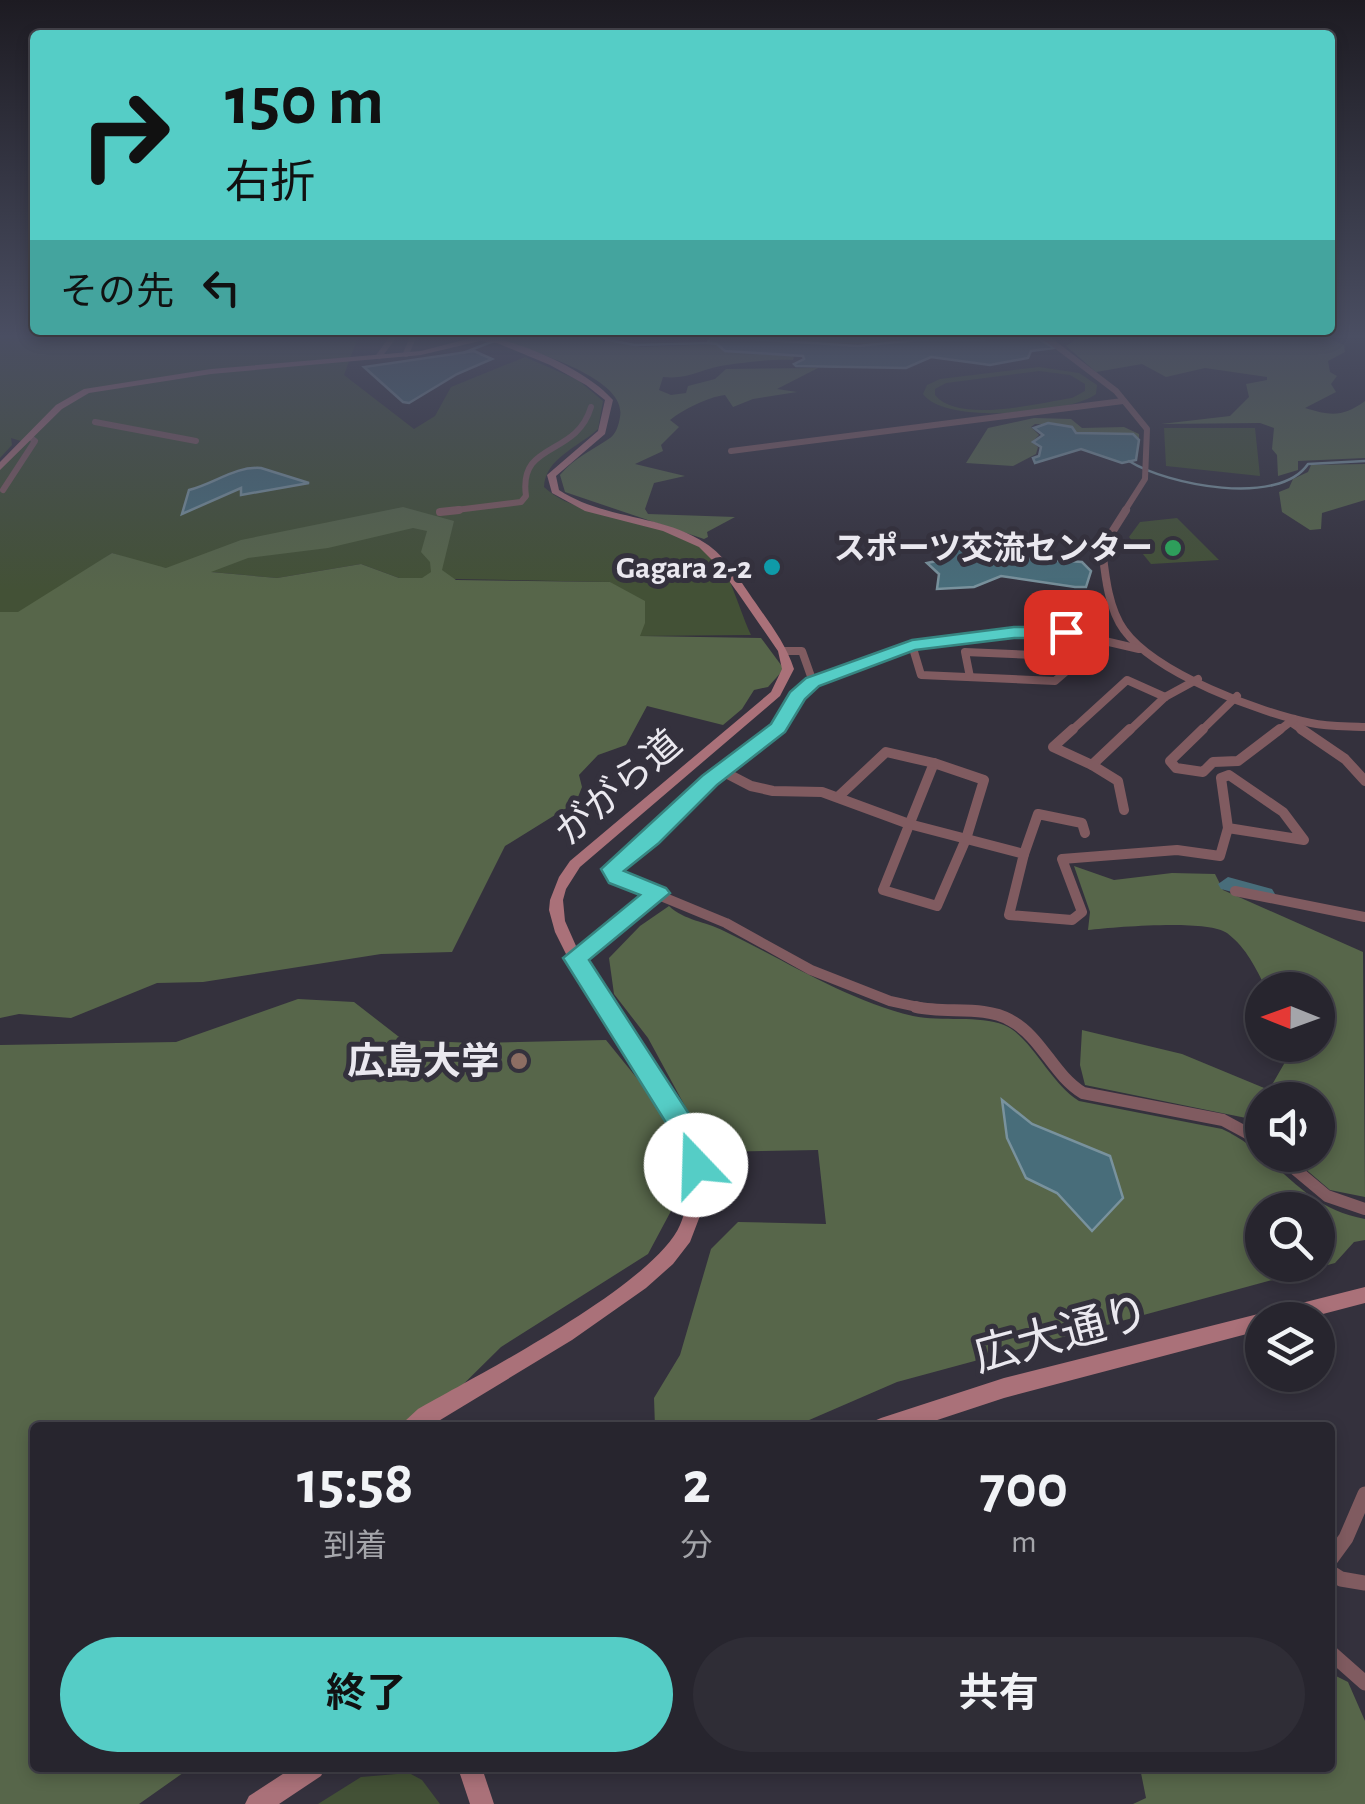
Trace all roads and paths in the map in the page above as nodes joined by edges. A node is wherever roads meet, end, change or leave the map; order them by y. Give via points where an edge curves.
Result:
1 (45, 421) edge
2 (587, 421) edge
3 (604, 421) edge
4 (960, 421) edge
5 (1143, 421) edge
6 (95, 422) dead end
7 (30, 437) junction
8 (196, 441) dead end
9 (731, 451) dead end
10 (0, 468) edge
11 (3, 490) dead end
12 (440, 512) dead end
13 (1100, 642) junction
14 (912, 646) junction
15 (1139, 649) junction
16 (784, 651) junction
17 (1084, 657) junction
18 (970, 677) junction
19 (1198, 679) junction
20 (813, 682) junction
21 (1237, 696) junction
22 (1165, 697) junction
23 (1298, 722) junction
24 (1365, 727) edge
25 (934, 762) junction
26 (1092, 765) junction
27 (722, 771) junction
28 (1365, 781) edge
29 (838, 797) junction
30 (1124, 810) dead end
31 (909, 824) junction
32 (1228, 828) junction
33 (1086, 832) dead end
34 (966, 839) junction
35 (1024, 854) junction
36 (1235, 890) dead end
37 (658, 893) junction
38 (1365, 917) edge
39 (575, 958) junction
40 (1245, 1132) edge
41 (1296, 1172) edge
42 (1365, 1209) edge
43 (1365, 1295) edge
44 (1335, 1302) edge
45 (1245, 1325) edge
46 (418, 1422) edge
47 (899, 1422) edge
48 (1365, 1494) edge
49 (1335, 1553) edge
50 (1335, 1575) edge
51 (1365, 1583) edge
52 (1335, 1656) edge
53 (1365, 1682) edge
54 (308, 1772) edge
55 (471, 1772) edge
56 (257, 1804) edge
57 (482, 1804) edge

1 - 7 street
2 - 12 street via 527,468 521,502
3 - 16 street via 602,432 551,475 555,491 570,502 704,546
4 - 9 street
5 - 15 street via 1145,471 1102,548 1118,618
6 - 8 street
7 - 10 street
7 - 11 street via 35,441
13 - 14 street via 1045,632
13 - 15 street
13 - 17 street
14 - 18 street via 921,676
14 - 20 street
15 - 19 street
16 - 20 street via 802,651
16 - 39 street, ががら道 via 788,669 776,694 575,864 558,886 554,906
17 - 18 street via 1055,681
17 - 18 street via 965,652
19 - 21 street
19 - 22 street
20 - 27 street via 778,728
21 - 23 street
21 - 23 street via 1170,761 1176,768 1203,772 1213,762 1238,761
22 - 26 street
22 - 26 street via 1127,680 1053,747
23 - 24 street
23 - 28 street
25 - 29 street via 886,752
25 - 31 street
25 - 34 street via 984,780
26 - 30 street via 1119,779
27 - 29 street via 773,791
27 - 37 street via 612,869 616,878
29 - 31 street
31 - 34 street
31 - 34 street via 883,890 937,906
32 - 32 street via 1221,778 1229,775 1283,812 1304,840
32 - 35 street via 1220,856 1177,850 1062,859 1082,912 1072,920 1009,914
33 - 35 street via 1082,823 1038,814
34 - 35 street
36 - 38 street
37 - 39 street
37 - 40 street via 890,1001 1009,1018 1083,1094 1223,1120
39 - 46 street, ががら道 via 682,1125 696,1165 692,1216 682,1239 648,1274 574,1328
41 - 42 street via 1321,1196
43 - 44 street, 広大通り
45 - 47 street, 広大通り
48 - 49 street
50 - 51 street
52 - 53 street
54 - 56 street
55 - 57 street

